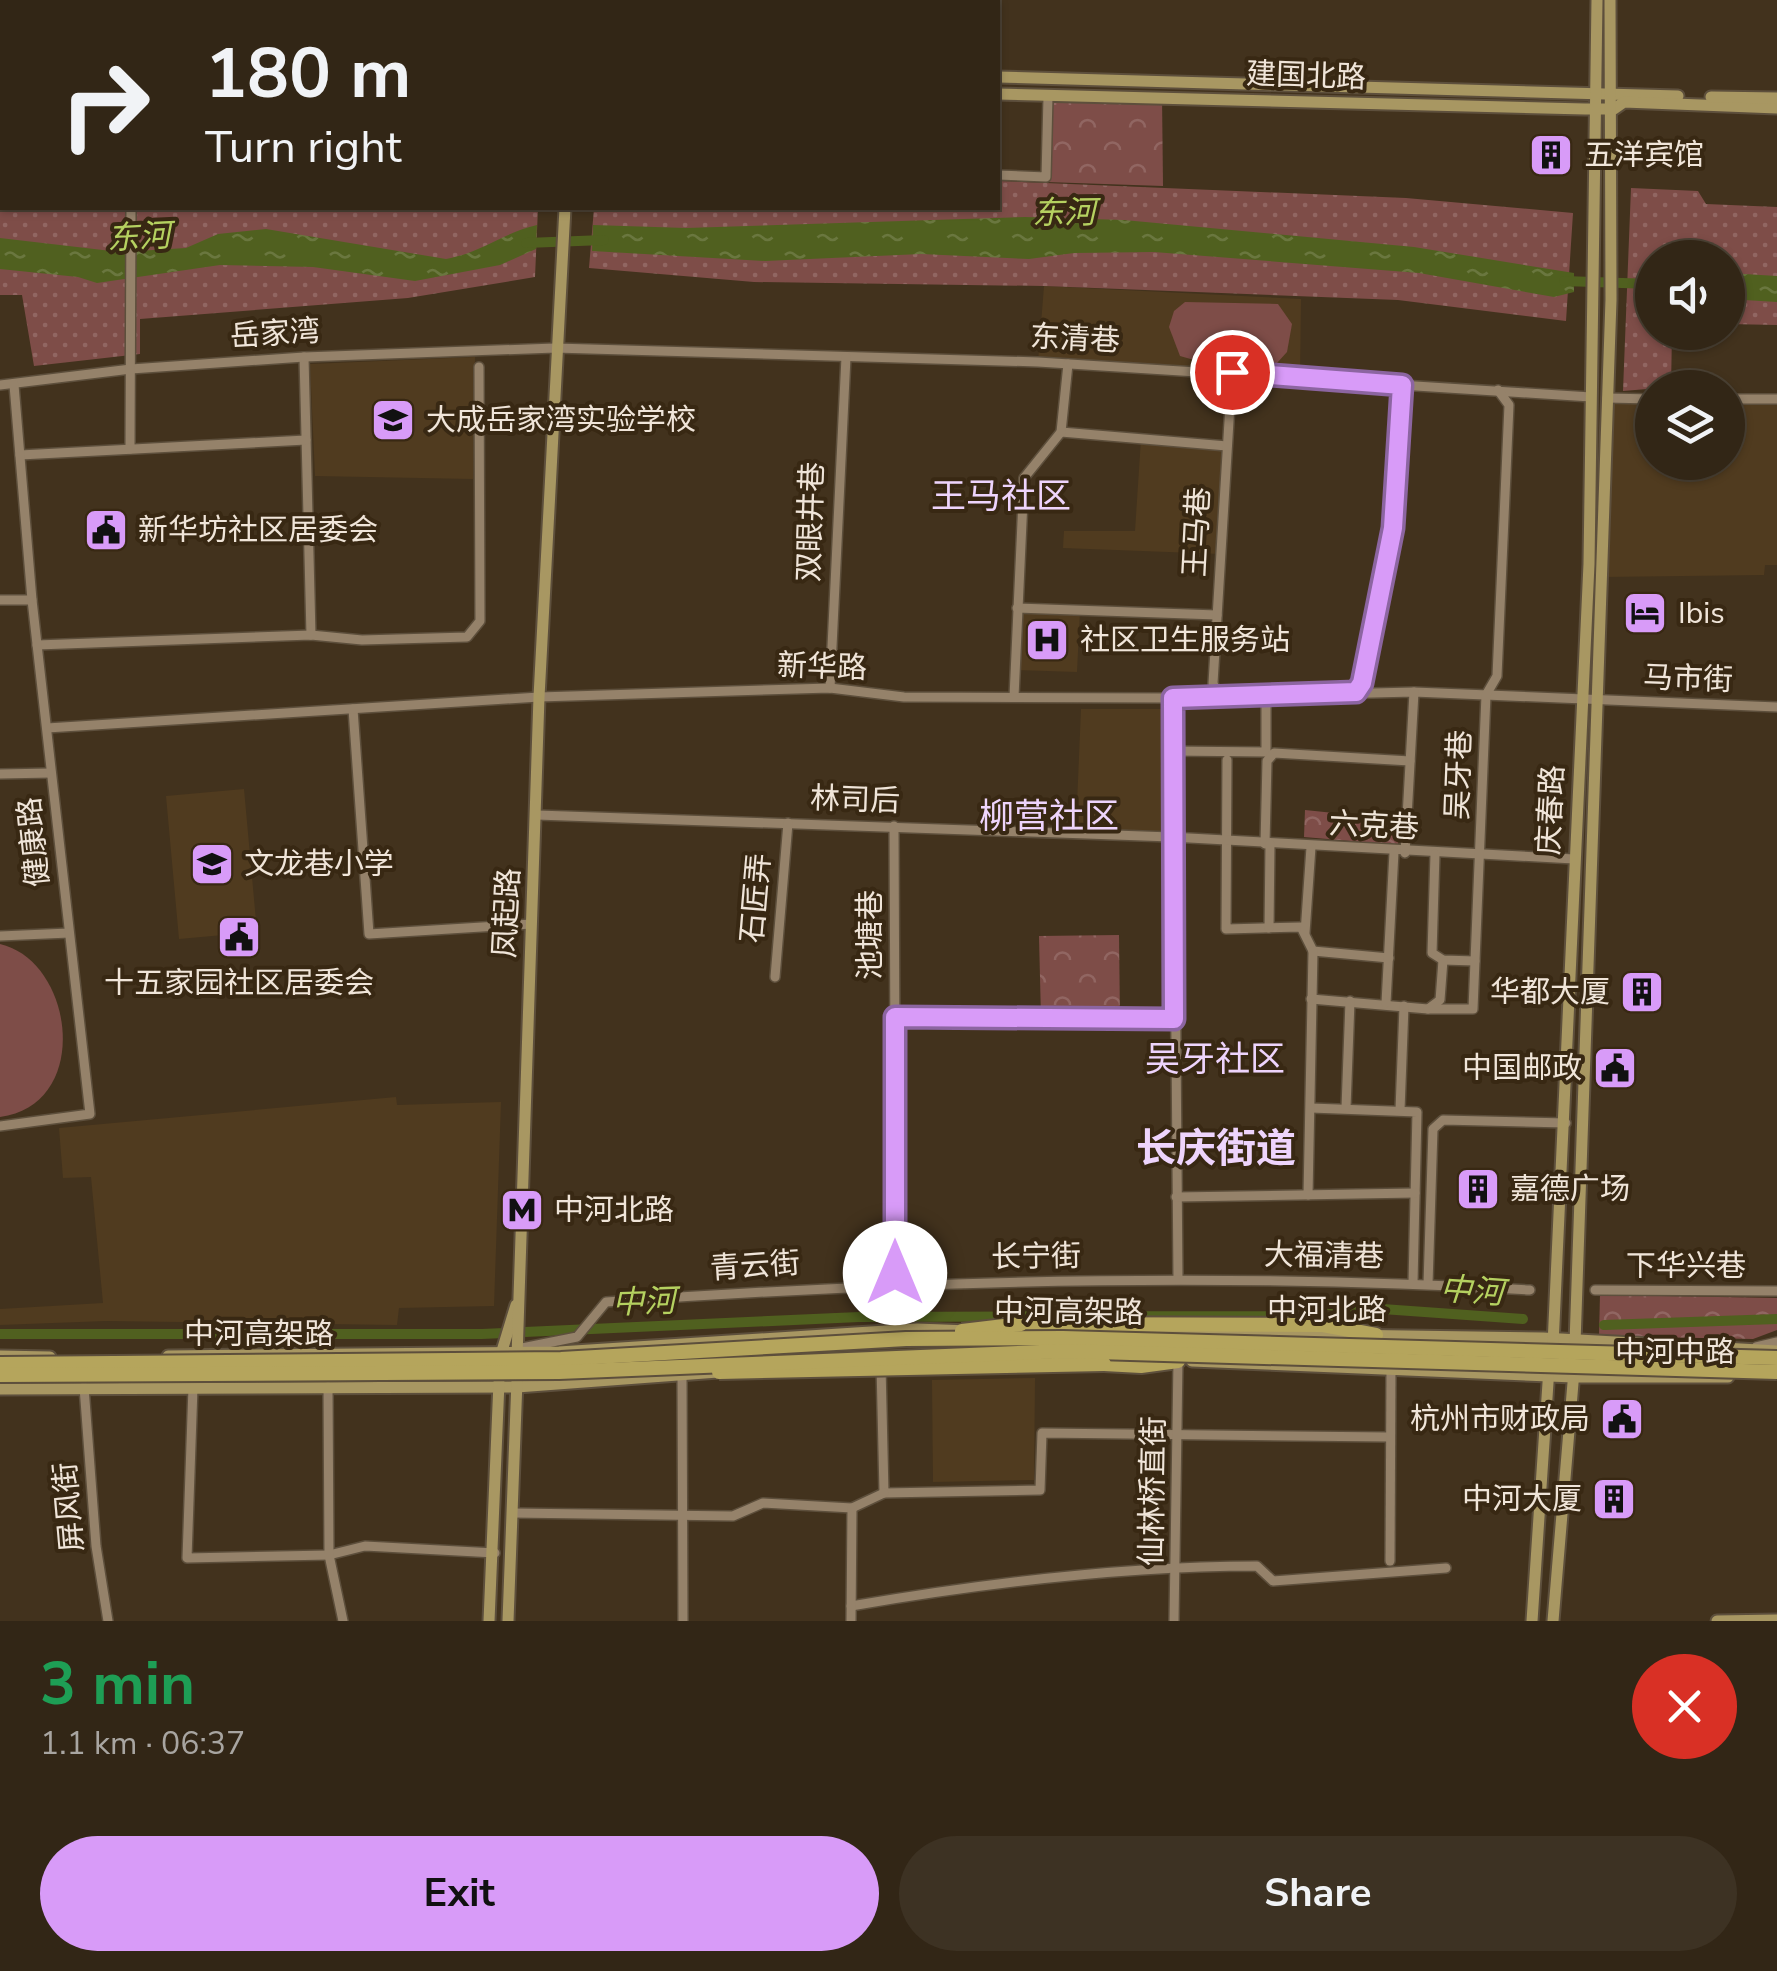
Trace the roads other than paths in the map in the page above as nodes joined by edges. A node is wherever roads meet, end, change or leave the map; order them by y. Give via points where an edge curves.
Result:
1 (1596, 0) edge
2 (1610, 0) edge
3 (1000, 77) edge
4 (1605, 92) junction
5 (1000, 94) edge
6 (1048, 97) junction
7 (1777, 98) edge
8 (1598, 108) junction
9 (1777, 108) edge
10 (1614, 109) junction
11 (1000, 175) edge
12 (131, 210) edge
13 (565, 213) edge
14 (555, 348) junction
15 (304, 356) junction
16 (846, 357) junction
17 (1068, 364) junction
18 (480, 366) dead end
19 (131, 369) junction
20 (1232, 372) junction
21 (0, 385) edge
22 (14, 385) junction
23 (1402, 385) junction
24 (1498, 390) junction
25 (1591, 397) junction
26 (1607, 398) junction
27 (1635, 398) edge
28 (1745, 399) edge
29 (1777, 399) edge
30 (1061, 432) junction
31 (306, 440) junction
32 (1227, 446) junction
33 (130, 449) junction
34 (20, 455) junction
35 (0, 600) edge
36 (32, 600) junction
37 (1017, 608) junction
38 (1217, 616) junction
39 (311, 635) junction
40 (37, 645) junction
41 (830, 688) junction
42 (1356, 692) junction
43 (1414, 692) junction
44 (1266, 694) junction
45 (1218, 695) junction
46 (1486, 695) junction
47 (538, 696) junction
48 (1014, 697) junction
49 (1173, 698) junction
50 (1582, 701) junction
51 (1596, 701) junction
52 (353, 708) junction
53 (1777, 708) edge
54 (46, 728) junction
55 (1172, 751) junction
56 (1227, 760) dead end
57 (1410, 761) junction
58 (52, 773) junction
59 (0, 774) edge
60 (537, 815) junction
61 (788, 823) junction
62 (894, 826) junction
63 (1171, 837) junction
64 (1225, 841) junction
65 (1268, 844) junction
66 (1311, 847) junction
67 (1400, 853) junction
68 (1436, 854) junction
69 (1481, 856) junction
70 (1574, 859) junction
71 (532, 924) junction
72 (1269, 928) junction
73 (69, 933) junction
74 (1306, 934) junction
75 (0, 936) edge
76 (1313, 951) junction
77 (1388, 958) junction
78 (1443, 960) junction
79 (1475, 961) junction
80 (775, 977) dead end
81 (1312, 999) junction
82 (1350, 1001) junction
83 (1386, 1003) junction
84 (1404, 1006) junction
85 (1428, 1009) junction
86 (895, 1017) junction
87 (1174, 1019) junction
88 (1311, 1108) junction
89 (1346, 1108) junction
90 (1400, 1110) junction
91 (1566, 1123) junction
92 (0, 1126) edge
93 (1415, 1193) junction
94 (1308, 1194) junction
95 (1176, 1197) junction
96 (1178, 1280) junction
97 (1413, 1283) junction
98 (896, 1284) junction
99 (1428, 1284) junction
100 (1530, 1290) dead end
101 (1596, 1290) dead end
102 (1777, 1291) edge
103 (1376, 1335) junction
104 (510, 1338) junction
105 (906, 1339) junction
106 (1554, 1339) junction
107 (1575, 1340) junction
108 (1777, 1342) edge
109 (1751, 1348) junction
110 (1777, 1354) edge
111 (0, 1360) edge
112 (1178, 1361) junction
113 (881, 1366) junction
114 (654, 1367) junction
115 (1392, 1370) junction
116 (0, 1375) edge
117 (682, 1375) junction
118 (1547, 1375) junction
119 (1777, 1375) edge
120 (1574, 1377) junction
121 (84, 1387) junction
122 (193, 1387) junction
123 (328, 1387) junction
124 (499, 1388) junction
125 (517, 1388) junction
126 (0, 1389) edge
127 (1180, 1436) junction
128 (1388, 1437) junction
129 (884, 1494) junction
130 (852, 1508) junction
131 (513, 1512) junction
132 (683, 1516) junction
133 (495, 1552) junction
134 (328, 1555) junction
135 (1390, 1561) dead end
136 (1178, 1566) junction
137 (1446, 1568) dead end
138 (852, 1606) junction
139 (1777, 1620) edge
140 (108, 1621) edge
141 (343, 1621) edge
142 (489, 1621) edge
143 (508, 1621) edge
144 (683, 1621) edge
145 (851, 1621) edge
146 (1174, 1621) edge
147 (1532, 1621) edge
148 (1554, 1621) edge
149 (1718, 1621) edge

1 - 4 main road, 庆春路
2 - 4 main road, 庆春路
3 - 4 main road, 建国北路
4 - 7 main road, 建国北路
4 - 8 main road, 庆春路
4 - 10 main road, 庆春路
5 - 6 main road, 建国北路
6 - 8 main road, 建国北路
6 - 11 street via 1046,176
8 - 10 main road, 建国北路
8 - 25 main road, 庆春路
9 - 10 main road, 建国北路 via 1624,102
10 - 26 main road, 庆春路
12 - 19 street
13 - 14 main road, 凤起路
14 - 15 street, 岳家湾
14 - 16 street, 东清巷
14 - 47 main road, 凤起路
15 - 19 street, 岳家湾
15 - 31 street
16 - 17 street, 东清巷
16 - 41 street, 双眼井巷
17 - 20 street, 东清巷
17 - 30 street
18 - 39 street via 480,621 467,637
19 - 22 street, 岳家湾
19 - 33 street
20 - 23 street, 东清巷
20 - 32 street, 王马巷
21 - 22 street, 岳家湾
22 - 34 street, 健康路
23 - 24 street, 东清巷
23 - 42 street via 1393,528
24 - 25 street, 东清巷
24 - 46 street, 吴牙巷 via 1509,406 1497,676
25 - 50 main road, 庆春路
26 - 27 street
26 - 51 main road, 庆春路
28 - 29 street
30 - 32 street
30 - 37 street via 1024,478
31 - 33 street
31 - 39 street
32 - 38 street, 王马巷
33 - 34 street
34 - 36 street, 健康路
35 - 36 street
36 - 40 street, 健康路
37 - 38 street
37 - 48 street
38 - 45 street, 王马巷
39 - 40 street
40 - 54 street, 健康路
41 - 47 street, 新华路
41 - 48 street, 新华路 via 904,697
42 - 43 street, 新华路
42 - 44 street, 新华路
43 - 46 street, 新华路
43 - 57 street
44 - 45 street, 新华路
44 - 55 street via 1266,752
45 - 49 street, 新华路
46 - 50 street, 新华路
46 - 69 street, 吴牙巷
47 - 52 street, 新华路
47 - 60 main road, 凤起路
48 - 49 street, 新华路
49 - 55 street
50 - 51 street, 新华路
50 - 70 main road, 庆春路
51 - 53 street, 马市街
51 - 107 main road, 庆春路
52 - 54 street, 新华路
52 - 71 street via 369,934
54 - 58 street, 健康路
55 - 63 street
56 - 64 street
57 - 65 street via 1274,753 1267,761
57 - 67 street
58 - 59 street
58 - 73 street, 健康路
60 - 61 street, 林司后
60 - 71 main road, 凤起路
61 - 62 street, 林司后
61 - 80 street, 石匠弄
62 - 63 street, 林司后
62 - 86 street, 池塘巷
63 - 64 street, 六克巷
63 - 87 street
64 - 65 street, 六克巷
64 - 72 street via 1226,929
65 - 66 street, 六克巷
65 - 72 street
66 - 67 street, 六克巷
66 - 74 street
67 - 68 street, 六克巷
67 - 77 street
68 - 69 street, 六克巷
68 - 78 street via 1432,952
69 - 70 street, 六克巷
69 - 79 street, 吴牙巷
70 - 91 main road, 庆春路
71 - 104 main road, 凤起路 via 518,1302
72 - 74 street via 1301,927
73 - 75 street
73 - 92 street, 健康路 via 90,1114
74 - 76 street
76 - 77 street
76 - 81 street
77 - 83 street
78 - 79 street
78 - 85 street via 1440,1000
79 - 85 street, 吴牙巷 via 1474,1008
81 - 82 street
81 - 88 street
82 - 83 street
82 - 89 street
83 - 84 street
84 - 85 street
84 - 90 street
86 - 87 street
86 - 98 street, 池塘巷
87 - 95 street
88 - 89 street
88 - 94 street
89 - 90 street
90 - 93 street via 1417,1112
91 - 99 street via 1442,1120 1433,1129
91 - 106 main road, 庆春路
93 - 94 street
93 - 97 street
94 - 95 street
95 - 96 street
96 - 97 street, 大福清巷
96 - 98 street, 长宁街
97 - 99 street, 大福清巷
98 - 104 street, 青云街 via 606,1302 577,1337
99 - 100 street, 大福清巷
101 - 102 street, 下华兴巷
103 - 104 main road, 中河北路 via 917,1328 559,1352
103 - 105 highway, bridge via 1323,1325 1021,1324
103 - 106 main road, 中河北路
104 - 111 main road, 中河北路
104 - 124 main road
104 - 125 main road, 凤起路
105 - 110 highway, 中河高架路, bridge
105 - 111 highway, 中河高架路, bridge via 562,1360
106 - 107 main road, 中河北路
106 - 118 main road, 庆春路
107 - 109 main road, 中河中路
107 - 120 main road, 庆春路
108 - 109 street
109 - 110 main road, 中河中路
112 - 113 main road, 中河北路
112 - 114 highway, bridge via 749,1375
112 - 115 main road, 中河北路
112 - 127 street, 仙林桥直街
113 - 117 main road, 中河北路
113 - 129 street
114 - 116 highway, 中河高架路, bridge
114 - 119 highway, 中河高架路, bridge via 1064,1351
115 - 118 main road, 中河北路
115 - 128 street
117 - 125 main road, 中河北路
117 - 132 street
118 - 120 main road, 中河北路
118 - 147 main road, 庆春路
119 - 120 main road, 中河中路
120 - 148 main road, 庆春路
121 - 122 main road, 中河北路
121 - 126 main road, 中河北路
121 - 140 street, 屏风街
122 - 123 main road, 中河北路
122 - 134 street via 187,1558
123 - 124 main road, 中河北路
123 - 134 street
124 - 125 main road, 中河北路
124 - 133 main road
125 - 131 main road, 凤起路
127 - 128 street
127 - 129 street via 1042,1433 1040,1490
127 - 136 street, 仙林桥直街
128 - 135 street
129 - 130 street
130 - 132 street via 763,1504 734,1516
130 - 138 street
131 - 132 street
131 - 143 main road, 凤起路
132 - 144 street
133 - 134 street via 365,1546
133 - 142 main road
134 - 141 street
136 - 137 street via 1257,1566 1273,1581
136 - 138 street via 963,1587
136 - 146 street, 仙林桥直街
138 - 145 street
139 - 149 main road

